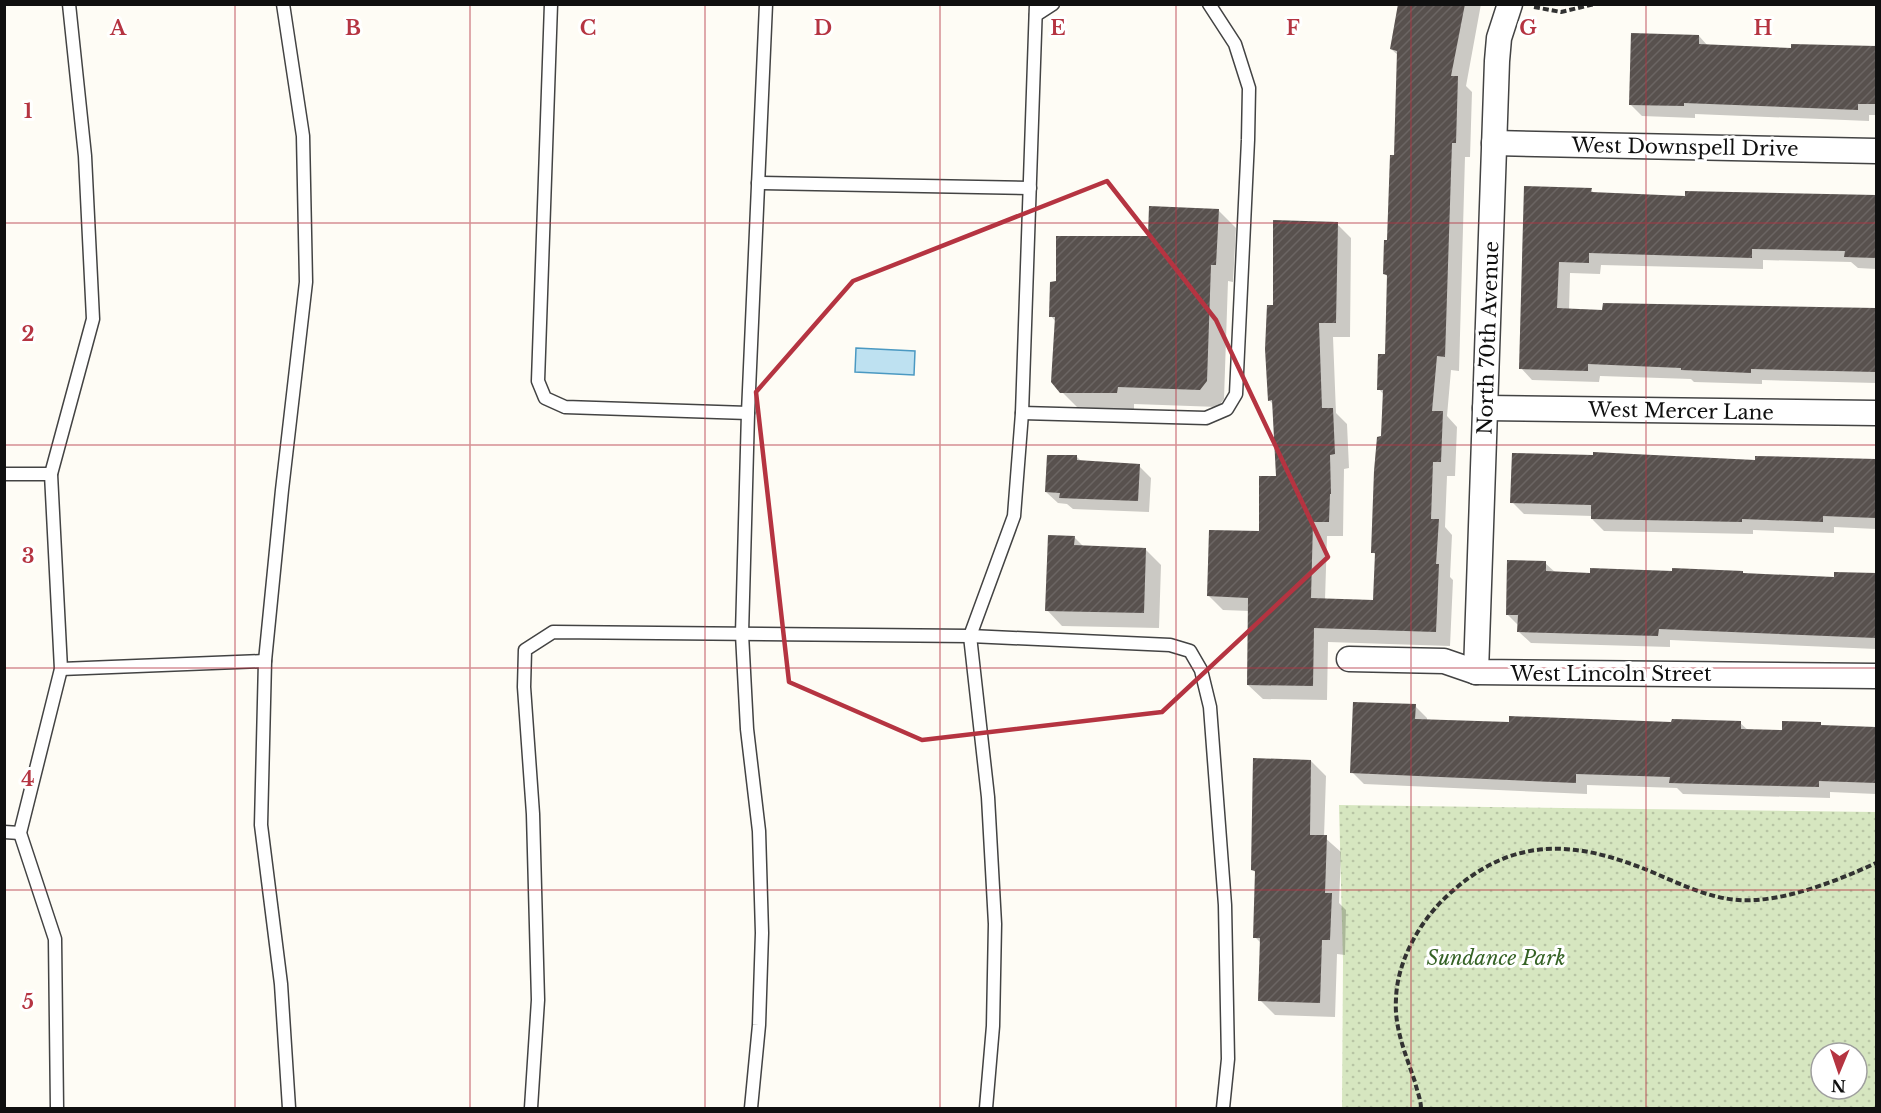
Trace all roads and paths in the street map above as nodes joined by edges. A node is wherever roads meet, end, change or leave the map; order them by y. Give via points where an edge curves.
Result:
1 (69, 4) edge
2 (284, 4) edge
3 (551, 4) edge
4 (766, 4) edge
5 (1053, 4) edge
6 (1209, 4) edge
7 (1595, 4) edge
8 (1520, 5) edge
9 (1036, 10) edge
10 (1494, 143) junction
11 (1876, 151) edge
12 (758, 183) junction
13 (1030, 188) junction
14 (1485, 408) junction
15 (748, 413) junction
16 (1022, 413) junction
17 (1876, 413) edge
18 (4, 474) edge
19 (51, 474) junction
20 (742, 634) junction
21 (970, 636) junction
22 (1349, 659) dead end
23 (265, 662) junction
24 (61, 669) junction
25 (1476, 672) junction
26 (1876, 676) edge
27 (4, 832) edge
28 (20, 833) junction
29 (1876, 863) edge
30 (57, 1108) edge
31 (289, 1108) edge
32 (531, 1108) edge
33 (751, 1108) edge
34 (986, 1108) edge
35 (1223, 1108) edge
36 (1421, 1108) edge

1 - 19 lane via 85,156 93,319
2 - 23 lane via 303,136 306,282
3 - 15 lane via 538,381 545,398 565,407
4 - 12 lane
5 - 9 lane
6 - 16 lane via 1235,44 1249,88 1236,394 1227,409 1206,418
7 - 8 path via 1561,12
8 - 10 street, North 70th Avenue via 1500,38
9 - 13 lane
10 - 11 street, West Downspell Drive
10 - 14 street, North 70th Avenue
12 - 13 lane
12 - 15 lane
13 - 16 lane
14 - 17 street, West Mercer Lane
14 - 25 street, North 70th Avenue
15 - 20 lane
16 - 21 lane via 1014,516
18 - 19 lane
19 - 24 lane
20 - 21 lane
20 - 32 lane via 553,632 525,650 538,1000
20 - 33 lane via 747,729 759,831 762,933
21 - 34 lane via 988,797 995,924
21 - 35 lane via 1170,645 1190,651 1201,670 1210,706 1225,905 1228,1059
22 - 25 street, West Lincoln Street via 1444,661
23 - 24 lane
23 - 31 lane via 261,825 282,984
24 - 28 lane
25 - 26 street, West Lincoln Street
27 - 28 lane
28 - 30 lane via 55,939
29 - 36 path via 1791,896 1752,900 1717,897 1622,860 1564,848 1517,854 1470,876 1428,915 1405,961 1396,996 1399,1035

